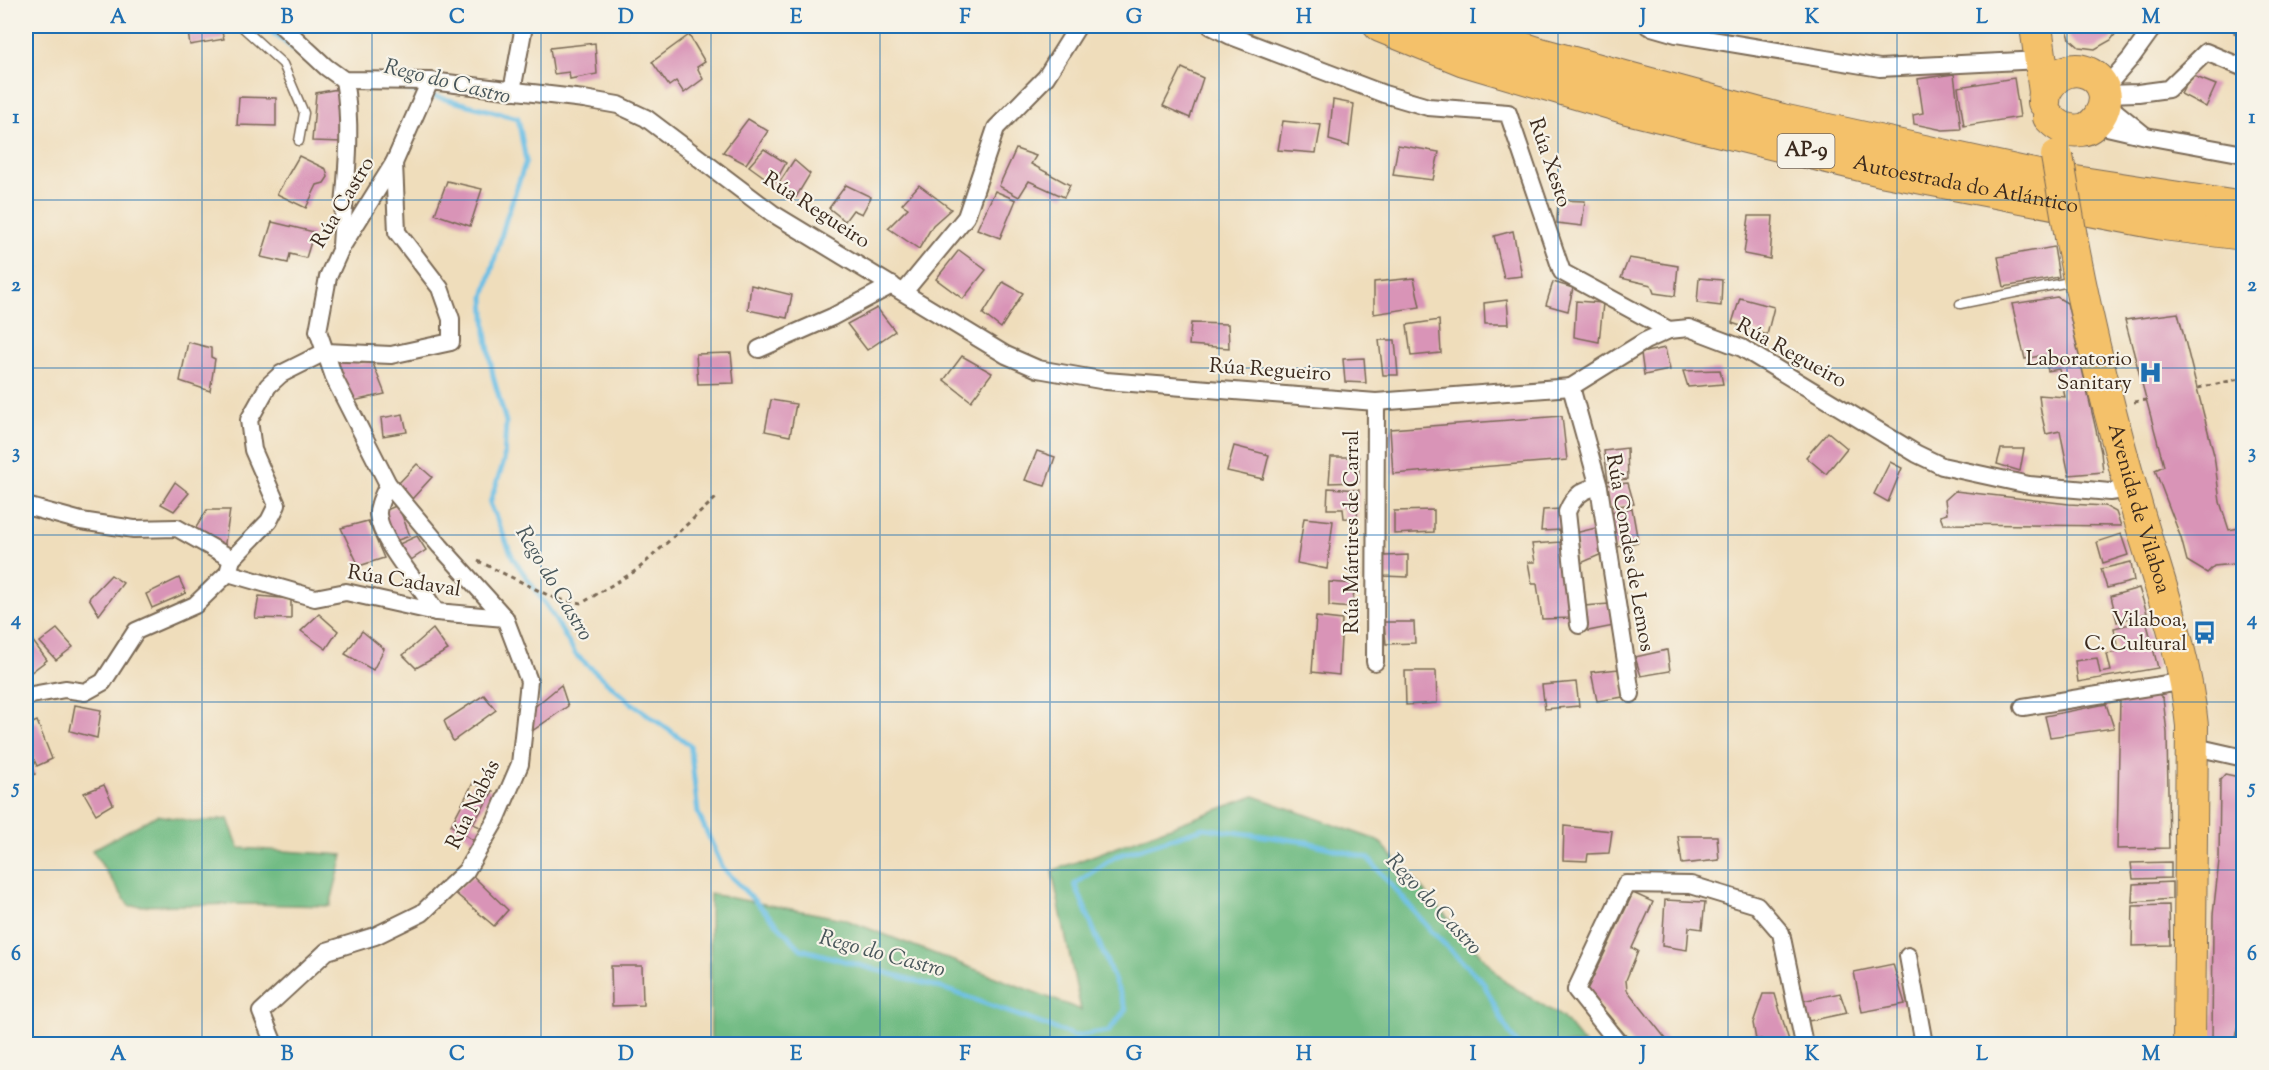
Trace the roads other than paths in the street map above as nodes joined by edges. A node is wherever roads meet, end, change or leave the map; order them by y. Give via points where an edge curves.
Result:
1 (241, 26) edge
2 (282, 26) edge
3 (524, 26) edge
4 (1078, 26) edge
5 (1211, 26) edge
6 (1380, 26) edge
7 (1455, 26) edge
8 (1648, 26) edge
9 (2154, 26) edge
10 (2038, 43) edge
11 (2244, 68) edge
12 (344, 80) junction
13 (430, 81) junction
14 (512, 91) junction
15 (2096, 92) junction
16 (2053, 123) junction
17 (2146, 136) junction
18 (299, 141) dead end
19 (2244, 154) edge
20 (394, 162) junction
21 (2244, 208) edge
22 (2244, 234) edge
23 (341, 248) junction
24 (2079, 279) junction
25 (898, 289) junction
26 (1960, 304) dead end
27 (1669, 330) junction
28 (759, 349) dead end
29 (325, 352) junction
30 (1571, 387) junction
31 (1376, 402) junction
32 (388, 484) junction
33 (1599, 487) junction
34 (2131, 489) junction
35 (26, 506) edge
36 (230, 566) junction
37 (436, 612) junction
38 (505, 618) junction
39 (1579, 625) dead end
40 (1375, 662) dead end
41 (2186, 681) junction
42 (1630, 694) dead end
43 (26, 696) edge
44 (2023, 707) dead end
45 (2191, 746) junction
46 (2244, 758) edge
47 (1908, 956) dead end
48 (274, 1044) edge
49 (1618, 1044) edge
50 (1804, 1044) edge
51 (1924, 1044) edge
52 (2189, 1044) edge

1 - 18 lane via 283,64 304,113
2 - 12 street
3 - 14 street
4 - 25 street via 1046,77 996,128 966,217
5 - 27 street, Rúa Xesto via 1384,94 1428,106 1508,113 1562,272
6 - 22 highway, Autoestrada do Atlántico / AP-9 via 1464,60 1626,108 1857,164 2163,224
7 - 21 highway, Autoestrada do Atlántico / AP-9 via 1540,54 1782,120 2043,177
8 - 10 street via 1880,68
9 - 15 street via 2131,58
10 - 15 highway
10 - 16 highway, Avenida de Vilaboa
11 - 15 street via 2206,52 2168,89
12 - 13 street, Rúa Regueiro
12 - 23 street via 348,134
13 - 14 street, Rúa Regueiro
13 - 20 street, Rúa Castro
14 - 25 street, Rúa Regueiro via 618,105 646,118 772,213
15 - 16 highway via 2085,129 2073,131
15 - 16 highway via 2060,73 2050,81
15 - 17 street
15 - 17 street
16 - 24 highway, Avenida de Vilaboa, bridge
17 - 19 street
20 - 23 street, Rúa Castro
20 - 29 street via 397,232 440,288 451,319 451,342 391,355
23 - 29 street, Rúa Castro via 328,277 318,331
24 - 26 lane
24 - 34 highway, Avenida de Vilaboa
25 - 28 street
25 - 31 street, Rúa Regueiro via 1006,355 1038,369 1106,381
27 - 30 street, Rúa Regueiro
27 - 34 street, Rúa Regueiro via 1689,328 1742,348 1942,466 2029,484 2109,492
29 - 32 street, Rúa Nabás via 335,380
29 - 36 street via 274,380 249,420 253,450 277,505 269,521
30 - 31 street, Rúa Regueiro
30 - 33 street, Rúa Condes de Lemos
31 - 40 street, Rúa Mártires de Carral
32 - 37 street via 378,513 389,545
32 - 38 street, Rúa Nabás
33 - 39 street via 1586,488 1571,502 1567,512
33 - 42 street, Rúa Condes de Lemos
34 - 41 highway, Avenida de Vilaboa
35 - 36 street, Rúa Cadaval via 81,521 134,529 177,528
36 - 37 street, Rúa Cadaval via 315,598 346,592
36 - 43 street via 195,605 136,631 103,682 85,692 65,689
37 - 38 street, Rúa Cadaval
38 - 48 street, Rúa Nabás via 529,681 520,764 496,820 466,872 422,913 375,936 327,951 261,1012
41 - 44 street
41 - 45 highway, Avenida de Vilaboa
45 - 46 street
45 - 52 highway, Avenida de Vilaboa
47 - 51 street
49 - 50 street via 1576,990 1626,884 1691,885 1757,905 1781,933

